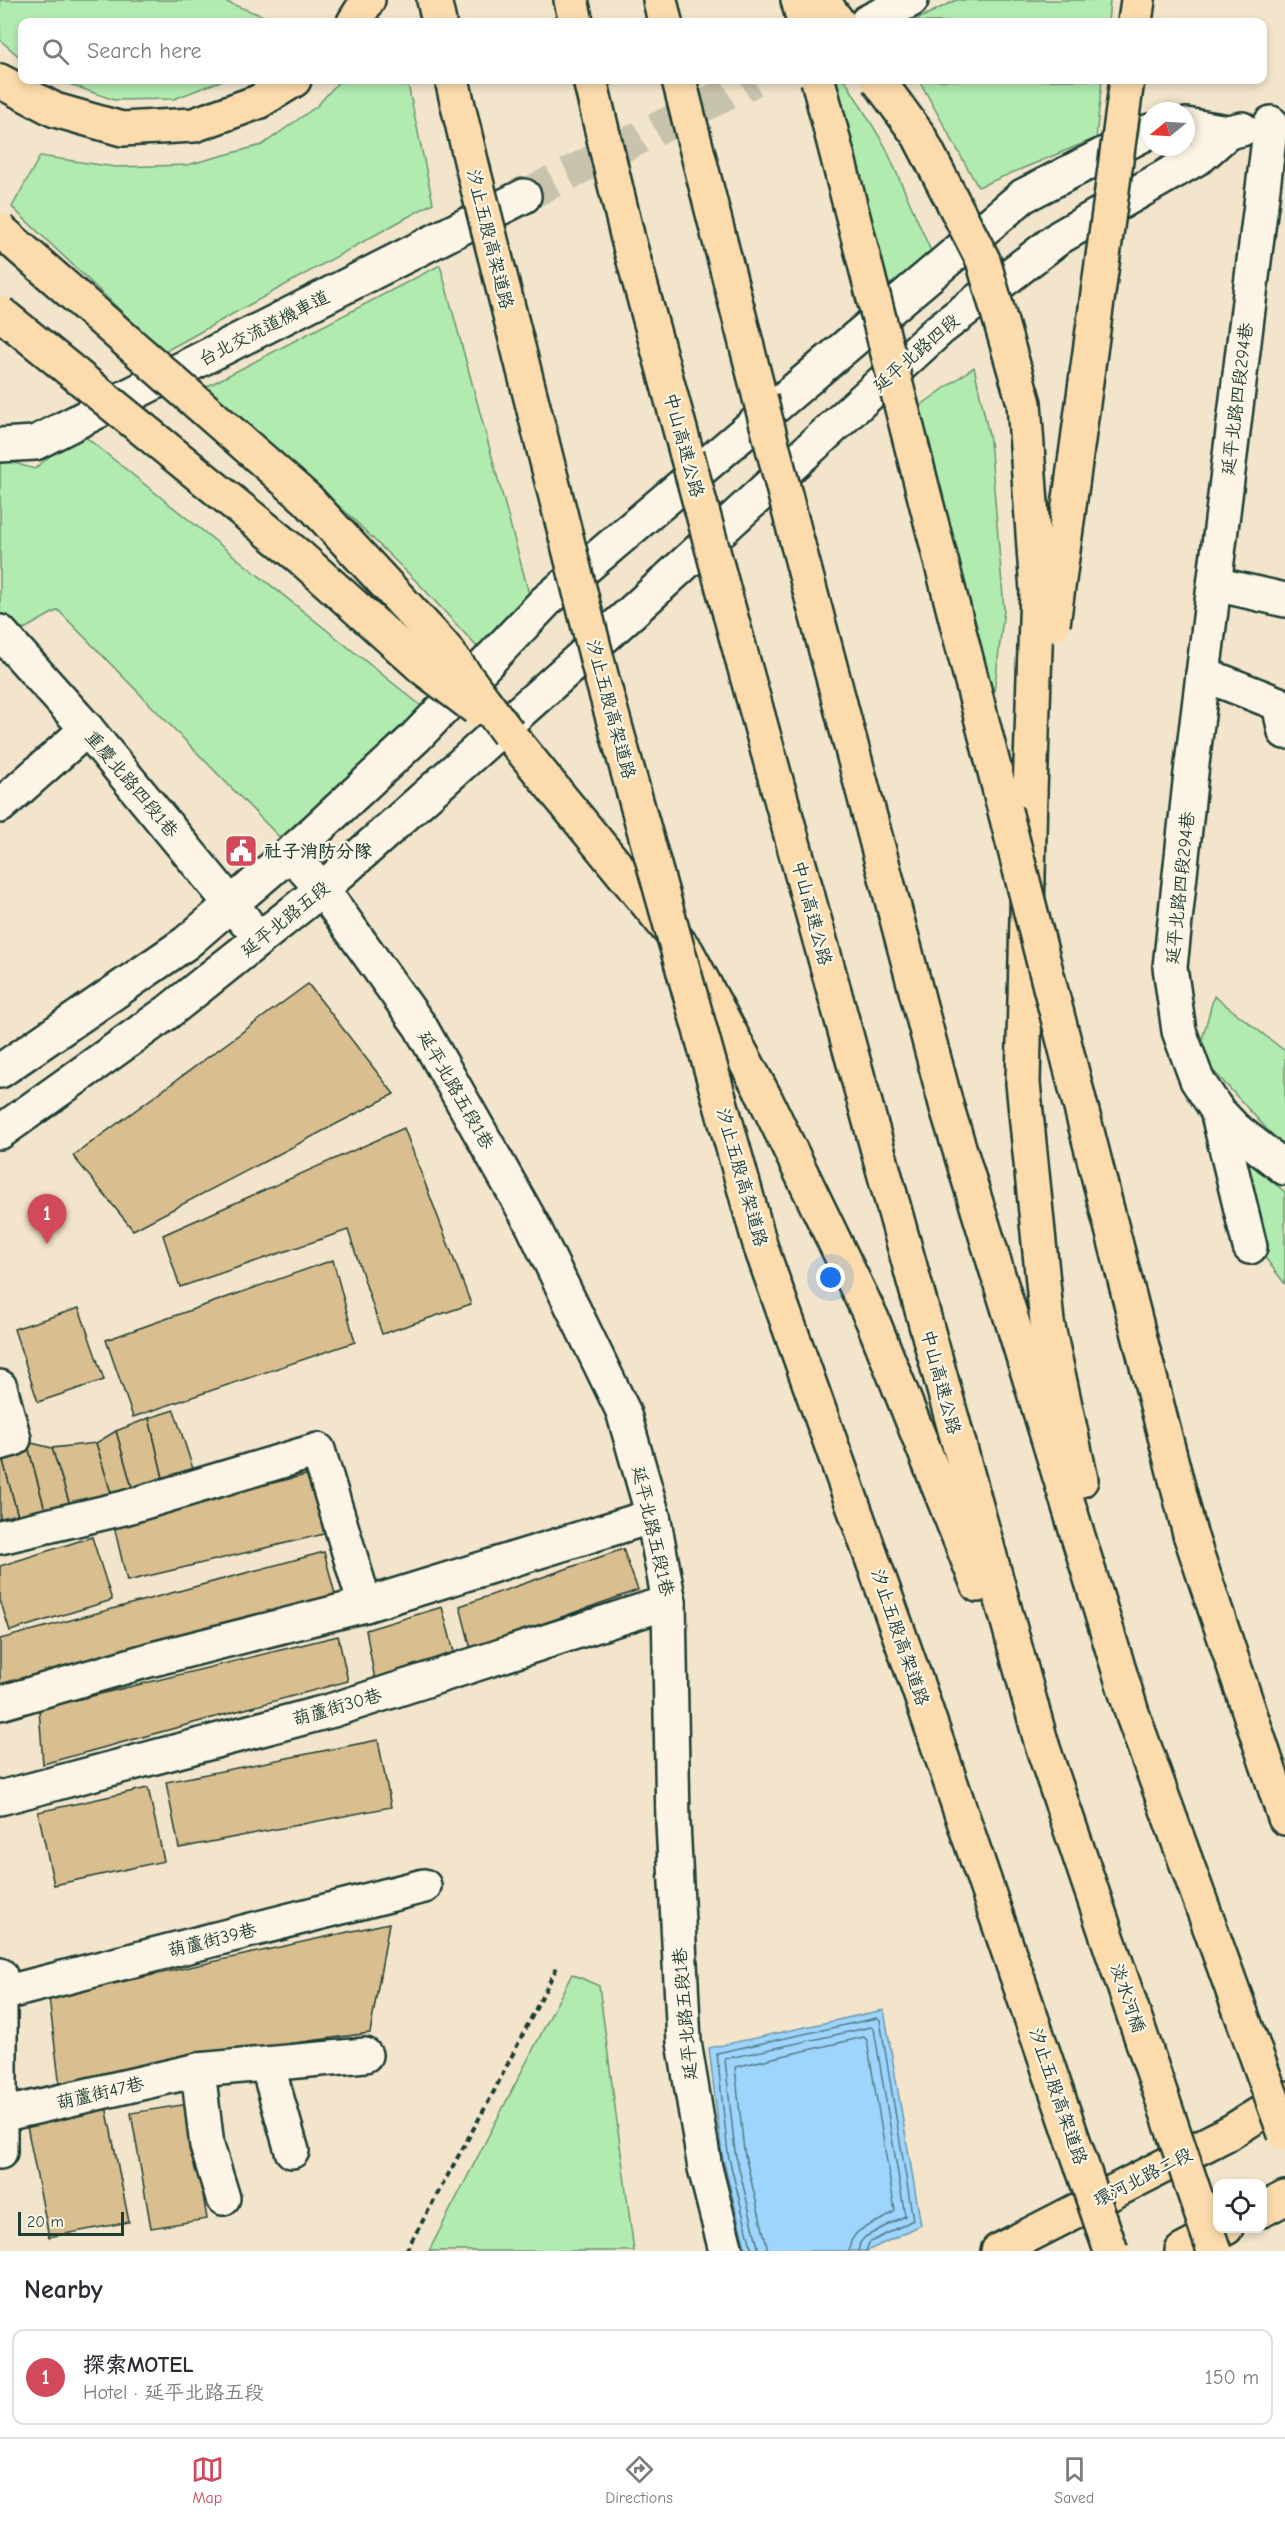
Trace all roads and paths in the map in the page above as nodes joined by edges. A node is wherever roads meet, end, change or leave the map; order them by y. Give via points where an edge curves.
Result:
1 (368, 0) edge
2 (434, 0) edge
3 (571, 0) edge
4 (660, 0) edge
5 (798, 0) edge
6 (822, 0) edge
7 (911, 0) edge
8 (1138, 0) edge
9 (357, 18) edge
10 (438, 18) edge
11 (575, 18) edge
12 (664, 18) edge
13 (803, 18) edge
14 (835, 18) edge
15 (875, 18) edge
16 (1136, 18) edge
17 (0, 81) edge
18 (287, 84) edge
19 (453, 84) edge
20 (591, 84) edge
21 (680, 84) edge
22 (819, 84) edge
23 (881, 84) edge
24 (1126, 84) edge
25 (1278, 121) edge
26 (1195, 126) edge
27 (1228, 132) junction
28 (1141, 136) edge
29 (524, 196) tunnel mouth
30 (0, 230) edge
31 (0, 313) edge
32 (0, 445) edge
33 (1215, 584) junction
34 (1285, 600) edge
35 (633, 611) joint
36 (0, 632) edge
37 (1203, 675) junction
38 (87, 729) junction
39 (1285, 732) edge
40 (508, 733) junction
41 (1030, 792) junction
42 (0, 806) edge
43 (291, 853) junction
44 (322, 889) junction
45 (231, 904) junction
46 (260, 939) junction
47 (0, 1071) edge
48 (1217, 1110) junction
49 (0, 1132) edge
50 (1285, 1168) edge
51 (1250, 1247) dead end
52 (0, 1387) edge
53 (0, 1443) edge
54 (653, 1516) junction
55 (0, 1537) edge
56 (669, 1602) junction
57 (365, 1605) junction
58 (0, 1703) edge
59 (1133, 1716) junction
60 (1042, 1745) junction
61 (0, 1797) edge
62 (1285, 1818) edge
63 (424, 1886) dead end
64 (557, 1967) dead end
65 (0, 1975) edge
66 (0, 1994) edge
67 (365, 2055) dead end
68 (267, 2064) junction
69 (198, 2070) junction
70 (1285, 2098) edge
71 (1, 2115) edge
72 (1285, 2134) edge
73 (292, 2151) dead end
74 (0, 2152) edge
75 (223, 2198) dead end
76 (1285, 2198) edge
77 (1267, 2208) edge
78 (1218, 2233) edge
79 (406, 2251) edge
80 (726, 2251) edge
81 (998, 2251) edge
82 (1111, 2251) edge
83 (1182, 2251) edge
84 (1214, 2251) edge

1 - 9 main road
2 - 10 main road
3 - 11 main road
4 - 12 main road
5 - 13 main road
6 - 14 main road
7 - 15 street
8 - 16 main road
17 - 18 main road via 55,110 122,129 194,125 258,102
19 - 82 main road, 汐止五股高架道路, bridge via 602,679 761,1248 918,1687
20 - 60 main road, 中山高速公路, bridge via 628,239
21 - 59 main road, bridge via 947,1108
22 - 62 main road, bridge via 1190,1534
23 - 41 main road, bridge via 919,136 983,260 1024,403 1037,591
24 - 41 main road, bridge
25 - 27 street, 延平北路四段
25 - 33 street, 延平北路四段294巷
26 - 27 street, 延平北路四段
27 - 35 street, 延平北路四段 via 1201,156 1060,237 939,330
28 - 43 street via 1023,196 546,601 415,738
29 - 32 street, 台北交流道機車道 via 35,443
30 - 40 main road, bridge via 308,500 443,646
31 - 40 main road, bridge via 300,557 422,667
33 - 34 street
33 - 37 street, 延平北路四段294巷
35 - 44 street, 延平北路五段
36 - 38 street, 重慶北路四段1巷
37 - 39 street via 1279,704
37 - 48 street, 延平北路四段294巷 via 1170,968 1179,1031 1197,1080
38 - 42 street
38 - 45 street, 重慶北路四段1巷
40 - 60 main road, bridge via 687,952 764,1096 873,1319
41 - 59 main road via 1023,1083 1047,1322
43 - 44 street, 延平北路五段1巷
43 - 45 street
44 - 46 street, 延平北路五段
44 - 54 street, 延平北路五段1巷 via 420,1026 532,1224 623,1411
45 - 46 street, 重慶北路四段1巷
45 - 47 street via 186,943
46 - 49 street, 延平北路五段 via 168,1012
48 - 50 street, 延平北路四段294巷
48 - 51 street
52 - 53 street via 14,1439
54 - 56 street, 延平北路五段1巷
54 - 57 street
55 - 57 street via 124,1508 318,1450
56 - 61 street, 葫蘆街30巷 via 333,1710
56 - 80 street, 延平北路五段1巷 via 673,1823 684,2042 705,2168
57 - 58 street
59 - 72 main road, bridge
60 - 84 main road, 淡水河橋, bridge
63 - 66 street, 葫蘆街39巷
64 - 79 path
65 - 66 street
66 - 71 street
67 - 68 street, 葫蘆街47巷
68 - 69 street, 葫蘆街47巷
68 - 73 street
69 - 71 street, 葫蘆街47巷
69 - 75 street via 207,2146
70 - 81 main road, 環河北路二段 via 1232,2131
71 - 74 street
76 - 77 main road
78 - 83 main road

